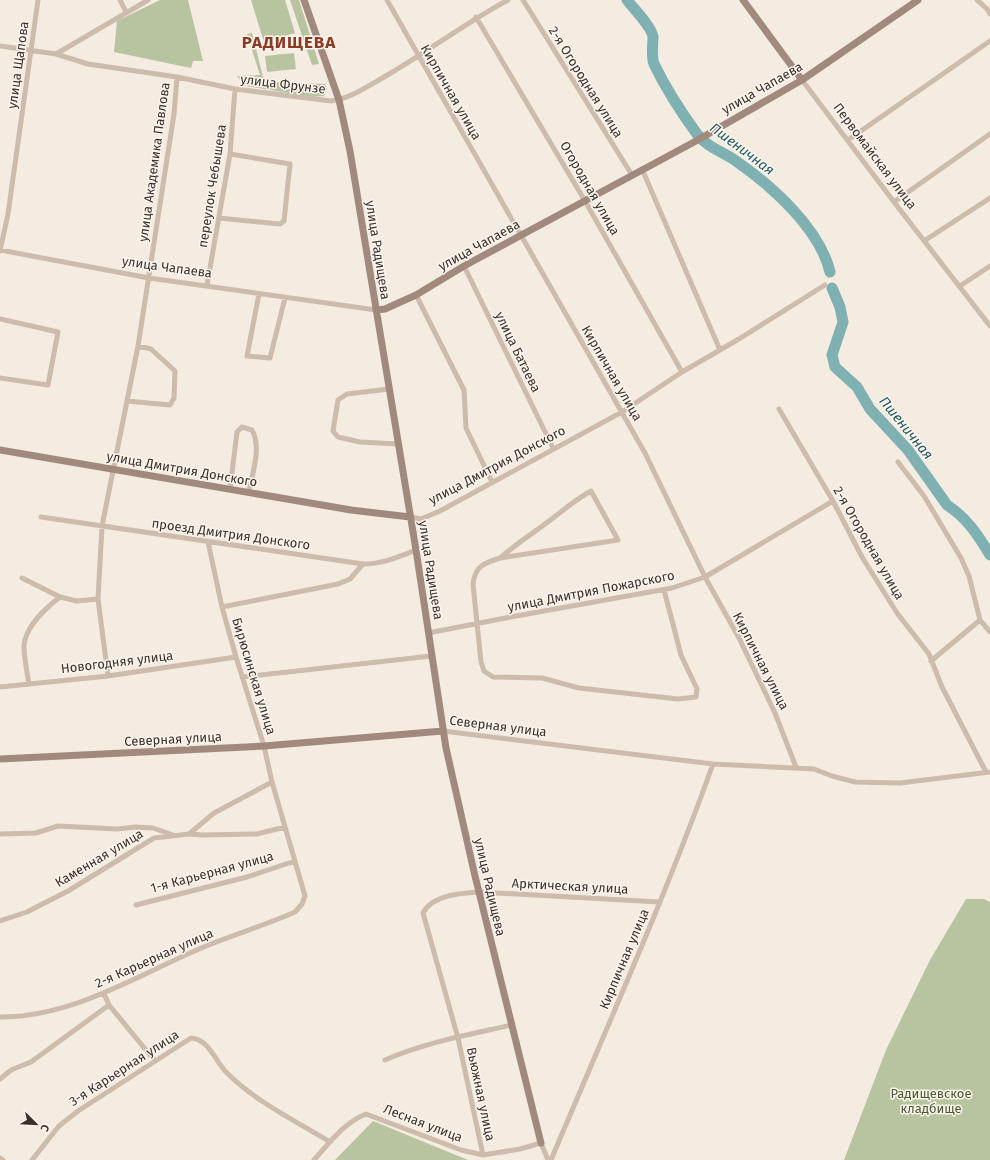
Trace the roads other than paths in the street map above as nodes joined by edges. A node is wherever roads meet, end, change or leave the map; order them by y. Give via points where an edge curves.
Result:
1 (37, 0) edge
2 (120, 0) edge
3 (148, 0) edge
4 (304, 0) edge
5 (387, 0) edge
6 (508, 0) edge
7 (522, 0) edge
8 (743, 0) edge
9 (918, 0) edge
10 (977, 0) edge
11 (126, 12) junction
12 (990, 14) edge
13 (476, 17) junction
14 (990, 41) edge
15 (0, 46) edge
16 (32, 50) junction
17 (56, 54) junction
18 (418, 57) junction
19 (177, 77) junction
20 (802, 80) junction
21 (235, 89) junction
22 (339, 100) junction
23 (990, 134) edge
24 (848, 140) junction
25 (230, 154) junction
26 (642, 169) junction
27 (632, 175) junction
28 (990, 198) edge
29 (585, 201) junction
30 (894, 202) junction
31 (219, 218) junction
32 (520, 236) junction
33 (924, 241) junction
34 (0, 251) edge
35 (464, 266) junction
36 (990, 266) edge
37 (149, 278) junction
38 (208, 285) junction
39 (825, 285) dead end
40 (960, 286) junction
41 (259, 294) junction
42 (416, 294) junction
43 (285, 298) junction
44 (376, 310) junction
45 (0, 319) edge
46 (990, 326) edge
47 (138, 346) junction
48 (720, 350) junction
49 (682, 372) junction
50 (0, 378) edge
51 (389, 389) junction
52 (127, 402) junction
53 (779, 409) dead end
54 (622, 412) junction
55 (398, 444) junction
56 (553, 448) junction
57 (0, 450) edge
58 (898, 462) dead end
59 (114, 470) junction
60 (492, 482) junction
61 (230, 489) junction
62 (248, 492) junction
63 (833, 501) junction
64 (41, 517) dead end
65 (410, 517) junction
66 (102, 526) junction
67 (208, 542) junction
68 (416, 550) junction
69 (500, 558) junction
70 (363, 564) junction
71 (705, 577) junction
72 (22, 578) dead end
73 (664, 590) junction
74 (60, 597) junction
75 (98, 598) junction
76 (222, 607) junction
77 (980, 620) junction
78 (477, 624) junction
79 (990, 632) edge
80 (428, 634) junction
81 (432, 656) junction
82 (236, 658) junction
83 (931, 661) junction
84 (108, 676) junction
85 (243, 677) junction
86 (29, 684) junction
87 (0, 687) edge
88 (443, 731) junction
89 (264, 746) junction
90 (0, 759) edge
91 (713, 764) junction
92 (796, 767) junction
93 (988, 772) edge
94 (272, 782) junction
95 (285, 827) junction
96 (0, 834) edge
97 (189, 834) junction
98 (174, 835) junction
99 (295, 861) junction
100 (479, 892) junction
101 (305, 896) joint
102 (659, 902) junction
103 (136, 905) dead end
104 (0, 921) edge
105 (104, 994) junction
106 (109, 1005) junction
107 (0, 1017) edge
108 (511, 1025) junction
109 (458, 1038) junction
110 (385, 1060) dead end
111 (155, 1062) junction
112 (0, 1079) edge
113 (330, 1142) junction
114 (541, 1143) junction
115 (483, 1155) junction
116 (0, 1158) edge
117 (3, 1160) edge
118 (32, 1160) edge
119 (314, 1160) edge
120 (548, 1160) edge
121 (551, 1160) edge

1 - 16 street, улица Щапова
2 - 11 street
3 - 11 street
4 - 22 main road, улица Радищева
5 - 18 street, Кирпичная улица
6 - 13 street, улица Фрунзе
7 - 27 street, 2-я Огородная улица
8 - 20 main road, Первомайская улица
9 - 20 main road, улица Чапаева
10 - 12 street
11 - 17 street
13 - 18 street, улица Фрунзе
13 - 29 street, Огородная улица
14 - 24 street
15 - 16 street
16 - 17 street, улица Фрунзе
16 - 34 street, улица Щапова via 8,214
17 - 19 street, улица Фрунзе via 114,69
18 - 22 street, улица Фрунзе
18 - 32 street, Кирпичная улица
19 - 21 street, улица Фрунзе
19 - 37 street, улица Академика Павлова via 174,114
20 - 24 street, Первомайская улица
20 - 26 main road, улица Чапаева
21 - 22 street, улица Фрунзе via 319,101
21 - 25 street, переулок Чебышева
22 - 44 main road, улица Радищева
23 - 30 street
24 - 30 street, Первомайская улица
25 - 31 street, переулок Чебышева
25 - 31 street via 290,164 284,221 280,224
26 - 27 main road, улица Чапаева
26 - 48 street
27 - 29 main road, улица Чапаева
28 - 33 street
29 - 32 main road, улица Чапаева
29 - 49 street, Огородная улица
30 - 33 street, Первомайская улица
31 - 38 street, переулок Чебышева
32 - 35 main road, улица Чапаева
32 - 54 street, Кирпичная улица
33 - 40 street, Первомайская улица
34 - 37 street, улица Чапаева
35 - 42 main road, улица Чапаева
35 - 56 street, улица Батаева
36 - 40 street
37 - 38 street, улица Чапаева
37 - 47 street, улица Академика Павлова
38 - 41 street, улица Чапаева
39 - 48 street, улица Дмитрия Донского
40 - 46 street, Первомайская улица
41 - 43 street, улица Чапаева
41 - 43 street via 247,356 270,358
42 - 44 main road, улица Чапаева via 385,309
42 - 60 street via 464,390 466,428
43 - 44 street, улица Чапаева
44 - 51 main road, улица Радищева
45 - 50 street via 58,332 48,385
47 - 52 street, улица Академика Павлова
47 - 52 street via 150,349 175,371 174,398 170,405
48 - 49 street, улица Дмитрия Донского
49 - 54 street, улица Дмитрия Донского
51 - 55 main road, улица Радищева
51 - 55 street via 346,394 338,400 333,431 338,437 360,442
52 - 59 street, улица Академика Павлова
53 - 63 street, 2-я Огородная улица
54 - 56 street, улица Дмитрия Донского
54 - 71 street, Кирпичная улица
55 - 65 main road, улица Радищева
56 - 60 street, улица Дмитрия Донского
57 - 59 main road, улица Дмитрия Донского
58 - 77 street via 924,496 962,558
59 - 61 main road, улица Дмитрия Донского
59 - 66 street, улица Академика Павлова
60 - 65 street, улица Дмитрия Донского via 421,519
61 - 62 main road, улица Дмитрия Донского
61 - 62 street via 237,432 242,427 252,430 256,438
62 - 65 main road, улица Дмитрия Донского via 351,510
63 - 71 street, улица Дмитрия Пожарского
63 - 83 street, 2-я Огородная улица via 862,557 897,613 929,654
64 - 66 street, проезд Дмитрия Донского
65 - 68 main road, улица Радищева
66 - 67 street, проезд Дмитрия Донского
66 - 75 street, улица Академика Павлова
67 - 70 street, проезд Дмитрия Донского
67 - 76 street
68 - 70 street, проезд Дмитрия Донского via 387,561
68 - 80 main road, улица Радищева
69 - 69 street via 572,502 591,491 618,540
69 - 78 street via 489,561 474,573 472,584
70 - 76 street, Бирюсинская улица via 350,579 338,584
71 - 73 street, улица Дмитрия Пожарского
71 - 92 street, Кирпичная улица via 739,638 775,713
72 - 74 street
73 - 78 street, улица Дмитрия Пожарского
73 - 78 street via 681,655 697,689 696,697 678,699 578,688 542,678 493,677 484,671
74 - 75 street via 77,601
74 - 86 street via 32,624 24,645
75 - 84 street, улица Академика Павлова
76 - 82 street, Бирюсинская улица
77 - 79 street
77 - 83 street
78 - 80 street, улица Дмитрия Пожарского
80 - 81 main road, улица Радищева
81 - 85 street
81 - 88 main road, улица Радищева
82 - 84 street, Новогодняя улица
82 - 85 street, Бирюсинская улица
83 - 93 street, 2-я Огородная улица via 942,687
84 - 86 street, Новогодняя улица
85 - 89 street, Бирюсинская улица
86 - 87 street, Новогодняя улица
88 - 89 main road, Северная улица
88 - 91 street, Северная улица
88 - 100 main road, улица Радищева
89 - 90 main road, Северная улица
89 - 94 street, Бирюсинская улица
91 - 92 street, Северная улица
91 - 102 street, Кирпичная улица
92 - 93 street, Северная улица via 814,769 855,782 900,783
94 - 95 street, Бирюсинская улица
94 - 97 street via 214,813
95 - 97 street, Каменная улица via 257,834
95 - 99 street, Бирюсинская улица
96 - 98 street via 36,833 58,826 153,828
97 - 98 street, Каменная улица
98 - 104 street, Каменная улица via 154,838 68,891 27,912
99 - 101 street, Бирюсинская улица
99 - 103 street, 1-я Карьерная улица
100 - 102 street, Арктическая улица
100 - 108 main road, улица Радищева
100 - 109 street, Арктическая улица via 464,892 434,902 429,904 423,913
101 - 105 street, 2-я Карьерная улица via 295,912 205,946
102 - 121 street, Кирпичная улица
105 - 106 street
105 - 107 street, 2-я Карьерная улица via 42,1014
106 - 111 street
106 - 112 street, 2-я Карьерная улица via 30,1062 11,1070
108 - 109 street
108 - 114 main road, улица Радищева
109 - 110 street via 420,1047
109 - 115 street, Вьюжная улица
111 - 113 street, 3-я Карьерная улица via 191,1038 199,1038 226,1072 250,1092
111 - 118 street, 3-я Карьерная улица via 59,1126
113 - 115 street, Лесная улица via 356,1118 366,1114 461,1150
113 - 119 street, Лесная улица
114 - 115 street, Лесная улица
114 - 120 street
116 - 117 street

